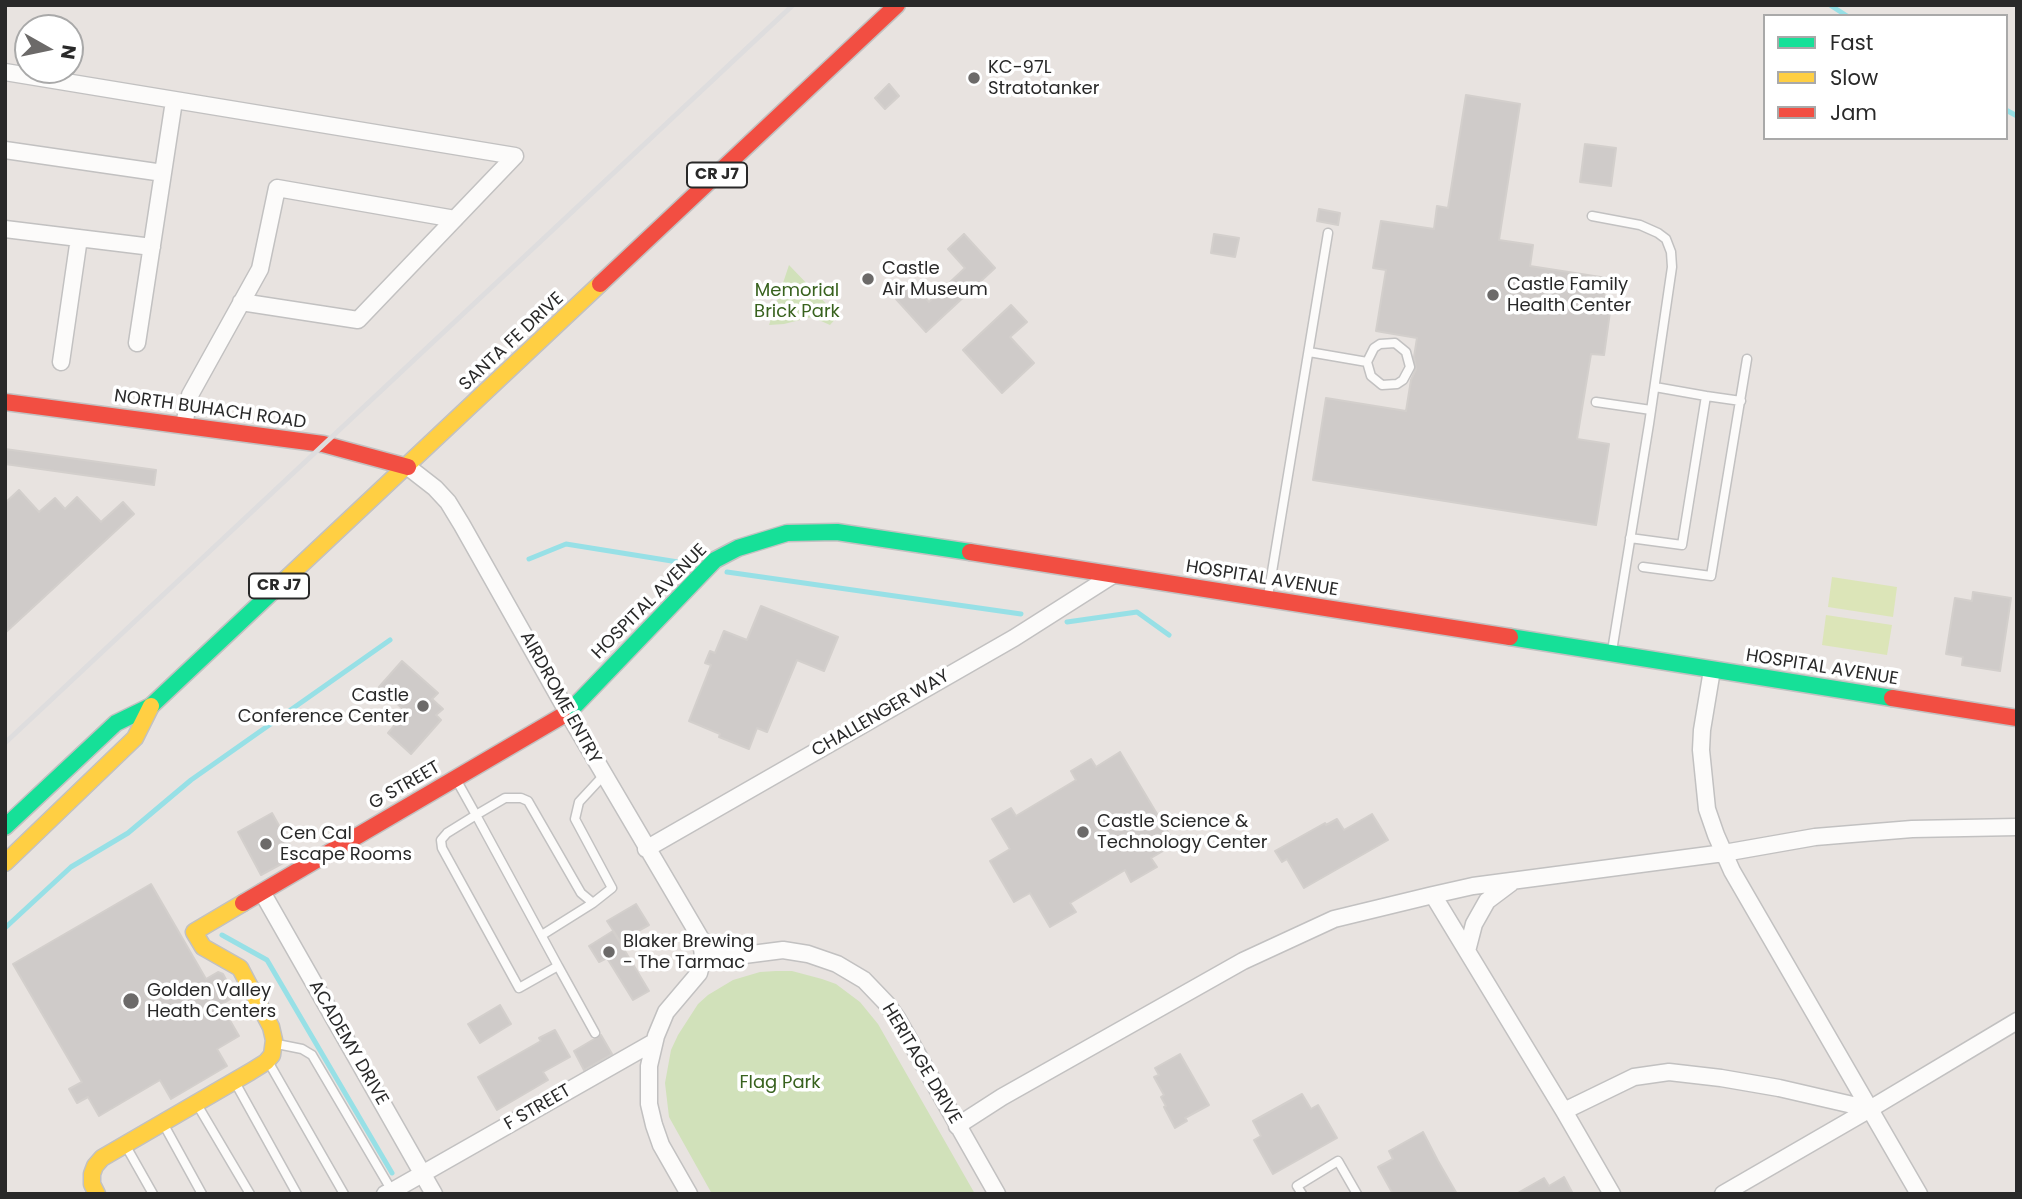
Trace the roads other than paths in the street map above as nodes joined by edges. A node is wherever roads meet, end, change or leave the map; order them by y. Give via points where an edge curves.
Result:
1 (897, 5) edge
2 (5, 72) edge
3 (174, 101) junction
4 (5, 150) edge
5 (163, 173) junction
6 (1592, 216) dead end
7 (455, 219) junction
8 (5, 229) edge
9 (1328, 233) dead end
10 (79, 238) junction
11 (152, 247) junction
12 (241, 302) junction
13 (138, 343) dead end
14 (1309, 352) junction
15 (1747, 359) dead end
16 (61, 362) dead end
17 (1367, 362) junction
18 (1655, 387) junction
19 (1706, 396) junction
20 (1741, 401) junction
21 (5, 402) edge
22 (1596, 402) dead end
23 (1651, 410) junction
24 (184, 425) junction
25 (408, 467) junction
26 (1630, 538) junction
27 (1643, 567) dead end
28 (1114, 575) junction
29 (1268, 599) junction
30 (1612, 654) junction
31 (1712, 670) junction
32 (151, 706) junction
33 (568, 713) junction
34 (2017, 718) edge
35 (604, 775) junction
36 (456, 779) junction
37 (476, 815) junction
38 (5, 827) edge
39 (2017, 827) edge
40 (646, 849) junction
41 (1724, 853) junction
42 (5, 863) edge
43 (1514, 881) junction
44 (262, 892) junction
45 (1433, 895) junction
46 (593, 903) junction
47 (542, 935) junction
48 (701, 939) junction
49 (1468, 951) junction
50 (558, 965) junction
51 (2017, 1021) edge
52 (595, 1033) dead end
53 (654, 1042) junction
54 (274, 1043) junction
55 (268, 1060) junction
56 (234, 1082) junction
57 (197, 1103) junction
58 (1870, 1109) junction
59 (1564, 1111) junction
60 (162, 1123) junction
61 (957, 1126) junction
62 (125, 1145) junction
63 (422, 1174) junction
64 (388, 1192) edge
65 (97, 1194) edge
66 (153, 1194) edge
67 (202, 1194) edge
68 (250, 1194) edge
69 (297, 1194) edge
70 (344, 1194) edge
71 (434, 1194) edge
72 (689, 1194) edge
73 (997, 1194) edge
74 (1302, 1194) edge
75 (1357, 1194) edge
76 (1612, 1194) edge
77 (1723, 1194) edge
78 (1919, 1194) edge

1 - 25 street, SANTA FE DRIVE / CR J7
2 - 3 street
3 - 5 street
3 - 7 street via 515,156
4 - 5 street
5 - 11 street
6 - 18 lane via 1658,233 1671,252
7 - 12 street via 358,320
7 - 12 street via 276,188 260,269
8 - 10 street
9 - 14 lane
10 - 11 street
10 - 16 street
11 - 13 street
12 - 24 street via 190,395
14 - 17 lane
14 - 29 lane
15 - 20 lane
17 - 17 lane via 1374,348 1387,342 1406,352 1410,367 1404,380 1390,386 1376,382
18 - 19 lane
18 - 23 lane
19 - 20 lane
19 - 26 lane via 1682,545
20 - 27 lane via 1711,576
21 - 24 street, NORTH BUHACH ROAD
22 - 23 lane
23 - 26 lane
24 - 25 street, NORTH BUHACH ROAD via 323,444
25 - 32 street, SANTA FE DRIVE / CR J7
25 - 33 street, AIRDROME ENTRY via 448,502
26 - 30 lane
28 - 29 street, HOSPITAL AVENUE
28 - 33 street, HOSPITAL AVENUE via 837,532 787,533 715,560
28 - 40 street, CHALLENGER WAY via 1014,638
29 - 30 street, HOSPITAL AVENUE
30 - 31 street, HOSPITAL AVENUE
31 - 34 street, HOSPITAL AVENUE
31 - 41 street via 1702,730 1703,780 1707,809
32 - 38 street, SANTA FE DRIVE / CR J7 via 116,723
32 - 42 street, SANTA FE DRIVE / CR J7 via 135,738
33 - 35 street, AIRDROME ENTRY
33 - 36 street, G STREET
35 - 40 street, AIRDROME ENTRY
35 - 46 lane via 579,802 575,820 612,888
36 - 37 lane
36 - 44 street, G STREET
37 - 46 lane via 505,797 528,801 581,893
37 - 47 lane
37 - 50 lane via 447,834 441,840 442,848 519,988
39 - 41 street via 1815,837
40 - 48 street, AIRDROME ENTRY
41 - 43 street
41 - 58 street
43 - 45 street
43 - 49 street via 1487,901 1474,924
44 - 54 street, G STREET via 194,932 203,947 240,968 271,1027
44 - 63 street, ACADEMY DRIVE
45 - 49 street
45 - 61 street via 1334,919 1243,961
46 - 47 lane
47 - 50 lane
48 - 53 street via 699,973 666,1012
48 - 61 street, HERITAGE DRIVE via 714,951 728,955 783,950 808,954 864,980 897,1018
49 - 59 street
50 - 52 lane
51 - 58 street
53 - 63 street, F STREET
53 - 72 street via 649,1066 651,1115 661,1145
54 - 55 street
54 - 64 lane via 312,1055
55 - 56 street
55 - 70 lane
56 - 57 street
56 - 69 lane
57 - 60 street
57 - 68 lane
58 - 59 street via 1779,1088 1669,1072 1634,1076
58 - 77 street
58 - 78 street
59 - 76 street
60 - 62 street
60 - 67 lane
61 - 73 street, HERITAGE DRIVE
62 - 65 street via 95,1166 92,1184
62 - 66 lane
63 - 64 street, F STREET
63 - 71 street, ACADEMY DRIVE
74 - 75 lane via 1297,1186 1338,1161

